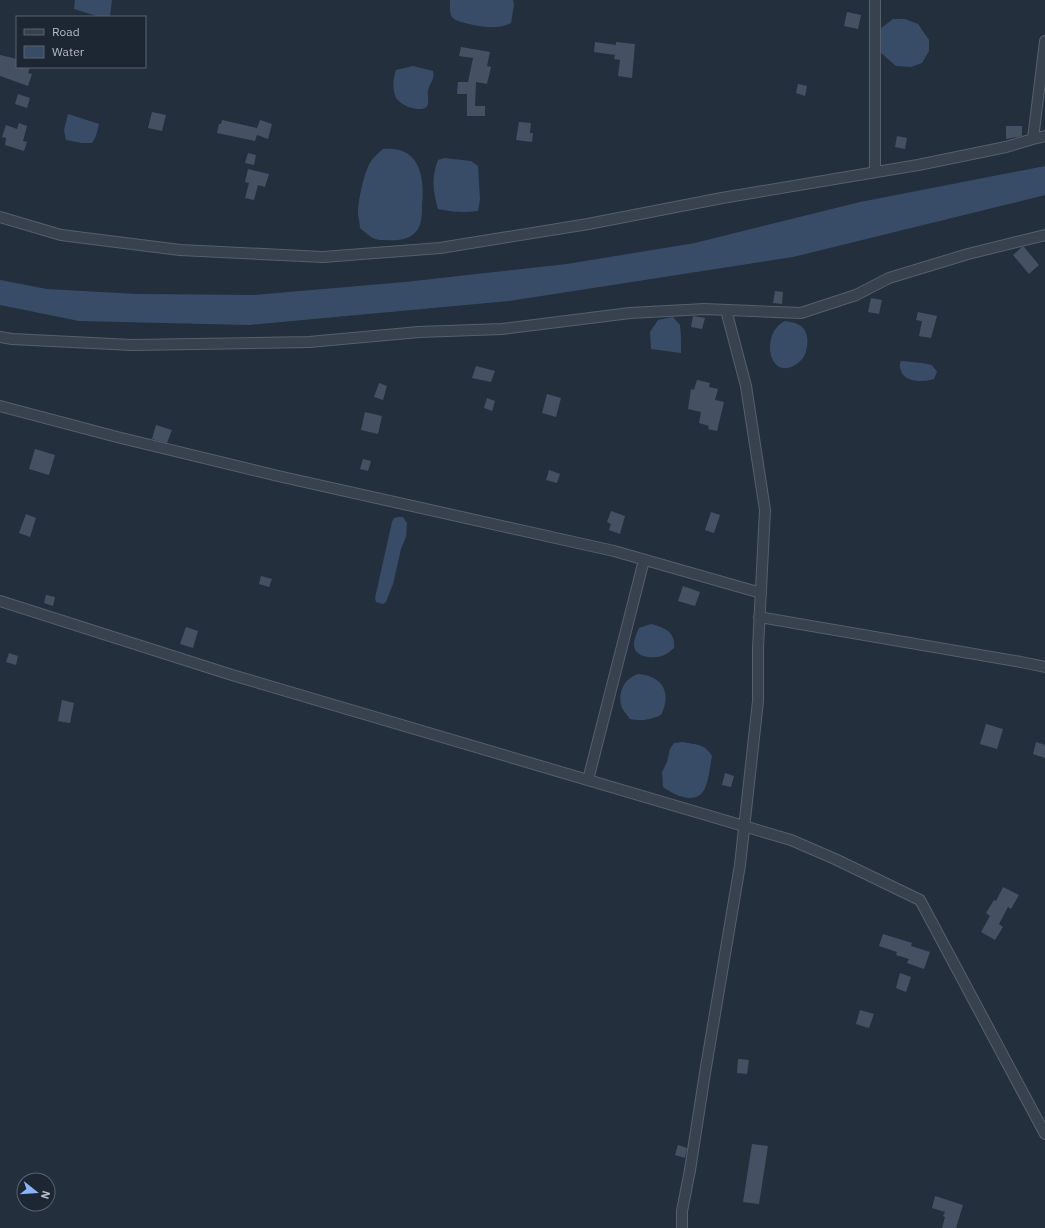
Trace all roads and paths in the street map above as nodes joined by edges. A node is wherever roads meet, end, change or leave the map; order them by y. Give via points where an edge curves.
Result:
1 (875, 0) edge
2 (1045, 41) edge
3 (1045, 136) edge
4 (1033, 139) junction
5 (875, 172) junction
6 (0, 217) edge
7 (1045, 235) edge
8 (726, 310) junction
9 (0, 337) edge
10 (0, 406) edge
11 (644, 560) junction
12 (760, 593) junction
13 (0, 601) edge
14 (759, 617) junction
15 (1045, 667) edge
16 (588, 780) junction
17 (744, 827) junction
18 (1045, 1134) edge
19 (682, 1228) edge

1 - 5 street
2 - 4 street
3 - 4 street
4 - 5 street via 998,149
5 - 6 street via 440,248 323,257 180,250 61,235
7 - 8 street via 968,254 889,278 856,295 801,313
8 - 9 street via 630,313 502,329 419,332 309,342 132,345
8 - 12 street via 746,386 766,510
10 - 11 street via 278,476 614,551
11 - 12 street
11 - 16 street
12 - 14 street
13 - 16 street via 232,674
14 - 15 street
14 - 17 street via 758,701
16 - 17 street
17 - 18 street via 791,840 920,900
17 - 19 street via 682,1211

